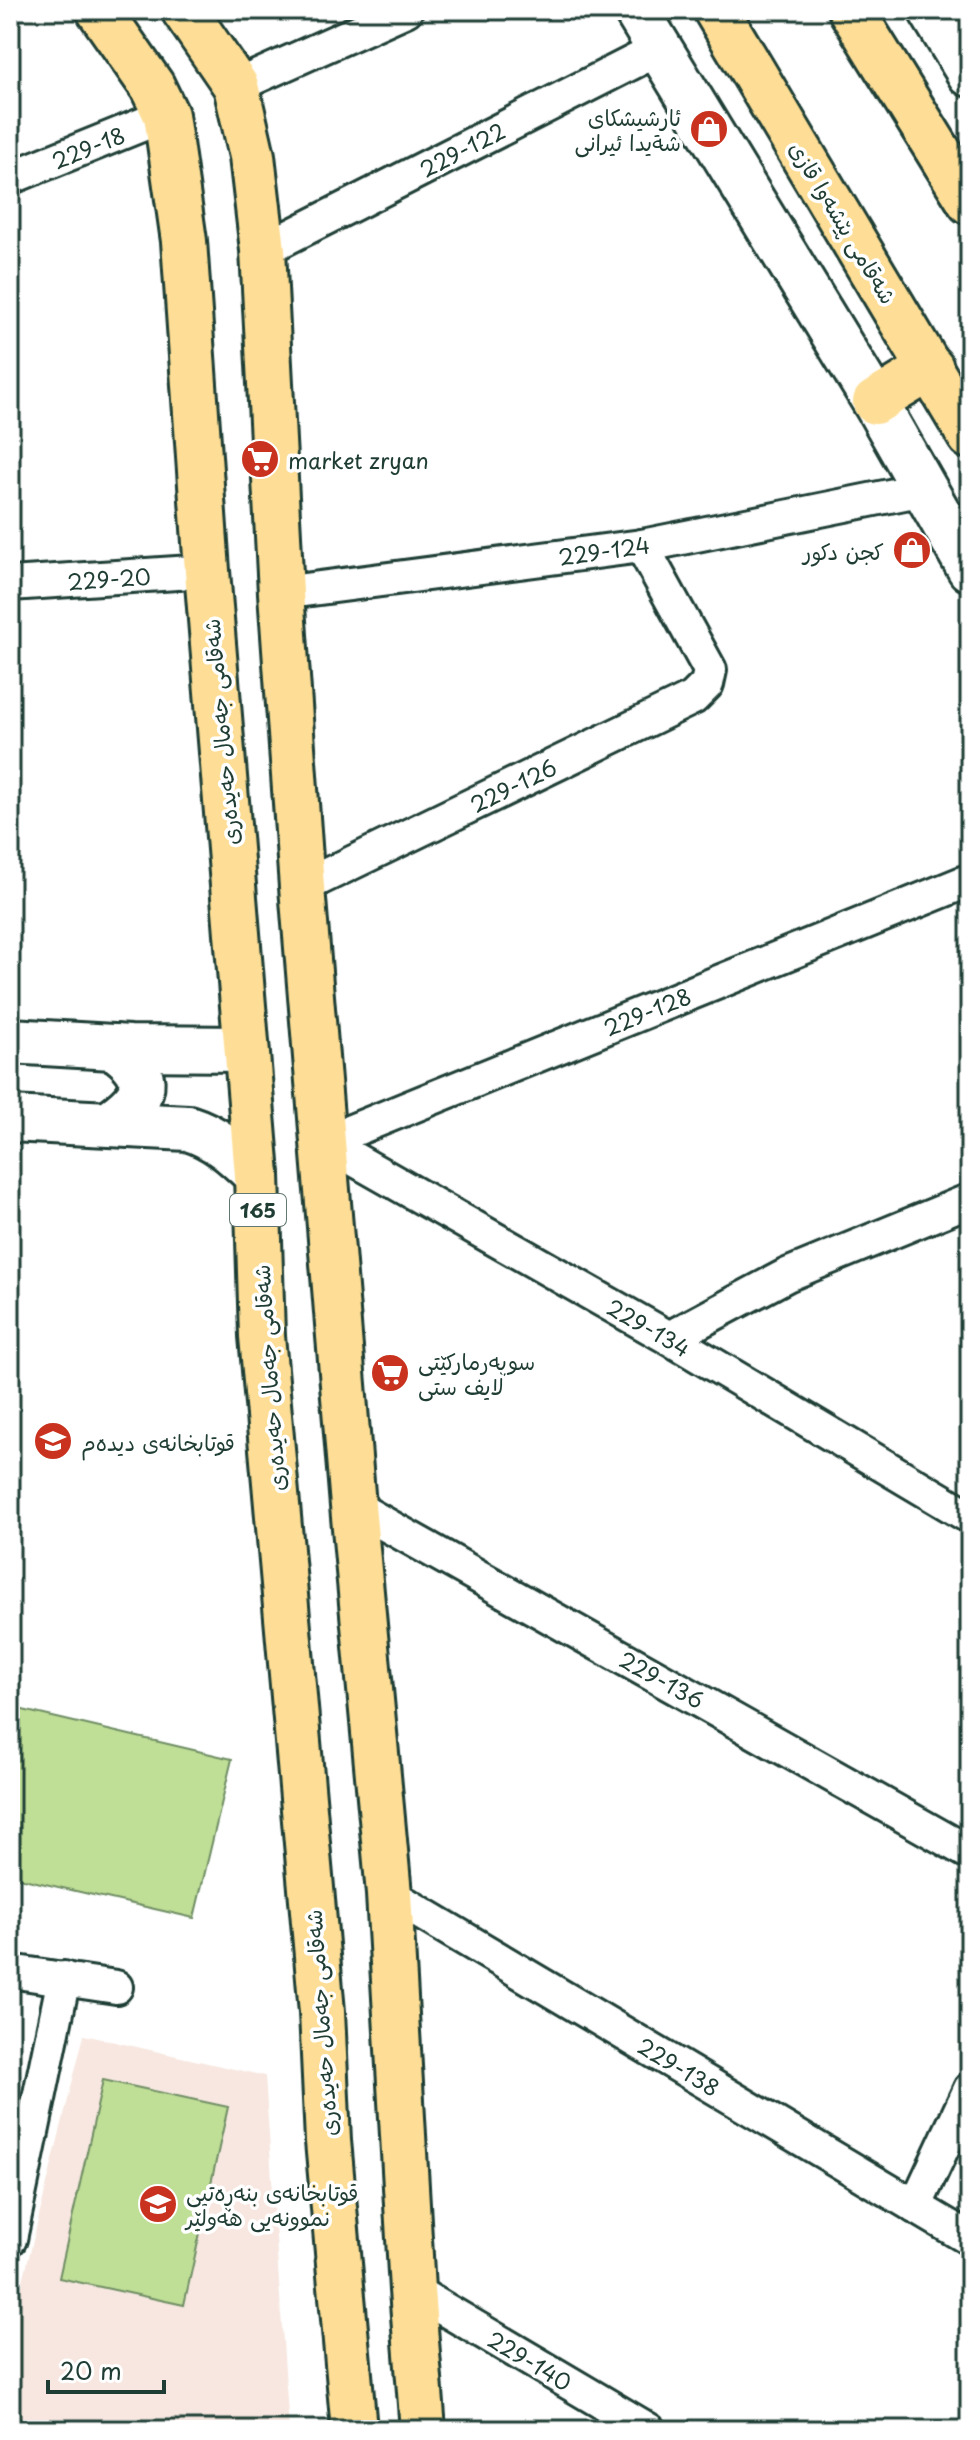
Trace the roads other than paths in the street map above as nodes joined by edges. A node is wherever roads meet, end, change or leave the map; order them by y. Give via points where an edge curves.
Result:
1 (99, 10) edge
2 (184, 10) edge
3 (406, 10) edge
4 (636, 10) edge
5 (716, 10) edge
6 (851, 10) edge
7 (947, 18) edge
8 (661, 48) junction
9 (970, 74) edge
10 (236, 86) junction
11 (166, 115) junction
12 (10, 178) edge
13 (970, 202) edge
14 (263, 250) junction
15 (931, 368) junction
16 (875, 402) junction
17 (970, 436) edge
18 (924, 489) junction
19 (642, 546) junction
20 (970, 569) edge
21 (207, 571) junction
22 (10, 584) edge
23 (281, 593) junction
24 (970, 880) edge
25 (302, 887) junction
26 (10, 1041) edge
27 (114, 1047) junction
28 (245, 1049) junction
29 (10, 1119) edge
30 (109, 1123) junction
31 (324, 1142) junction
32 (257, 1175) junction
33 (970, 1200) edge
34 (669, 1338) junction
35 (353, 1506) junction
36 (970, 1517) edge
37 (970, 1853) edge
38 (389, 1894) junction
39 (10, 1971) edge
40 (64, 1978) junction
41 (116, 1987) dead end
42 (970, 2089) edge
43 (915, 2207) junction
44 (10, 2239) edge
45 (970, 2239) edge
46 (412, 2290) junction
47 (354, 2430) edge
48 (423, 2430) edge
49 (649, 2430) edge

1 - 11 main road, شەقامی جەمال حەیدەری / 165
2 - 10 main road
3 - 10 street
4 - 8 street
5 - 15 main road, شەقامی پێشەوا قازی
6 - 13 main road
7 - 9 street
8 - 14 street, 229-122
8 - 16 street
10 - 14 main road via 252,156
11 - 12 street, 229-18
11 - 21 main road, شەقامی جەمال حەیدەری / 165 via 184,241
14 - 23 main road
15 - 16 main road
15 - 17 main road, شەقامی پێشەوا قازی
16 - 18 street
18 - 19 street, 229-124
18 - 20 street
19 - 23 street, 229-124
19 - 25 street, 229-126 via 710,670 707,684 693,698
21 - 22 street, 229-20
21 - 28 main road, شەقامی جەمال حەیدەری / 165
23 - 25 main road
24 - 31 street, 229-128
25 - 31 main road
26 - 27 street
27 - 28 street
27 - 30 street via 139,1069 143,1083 137,1100
28 - 32 main road, شەقامی جەمال حەیدەری / 165
29 - 30 street
30 - 32 street via 210,1134
31 - 34 street, 229-134
31 - 35 main road
32 - 47 main road, شەقامی جەمال حەیدەری / 165 via 262,1336
33 - 34 street via 787,1275
34 - 36 street, 229-134
35 - 37 street, 229-136
35 - 38 main road
38 - 43 street, 229-138
38 - 46 main road
39 - 40 street
40 - 41 street
40 - 44 street
42 - 43 street
43 - 45 street, 229-138
46 - 48 main road
46 - 49 street, 229-140

